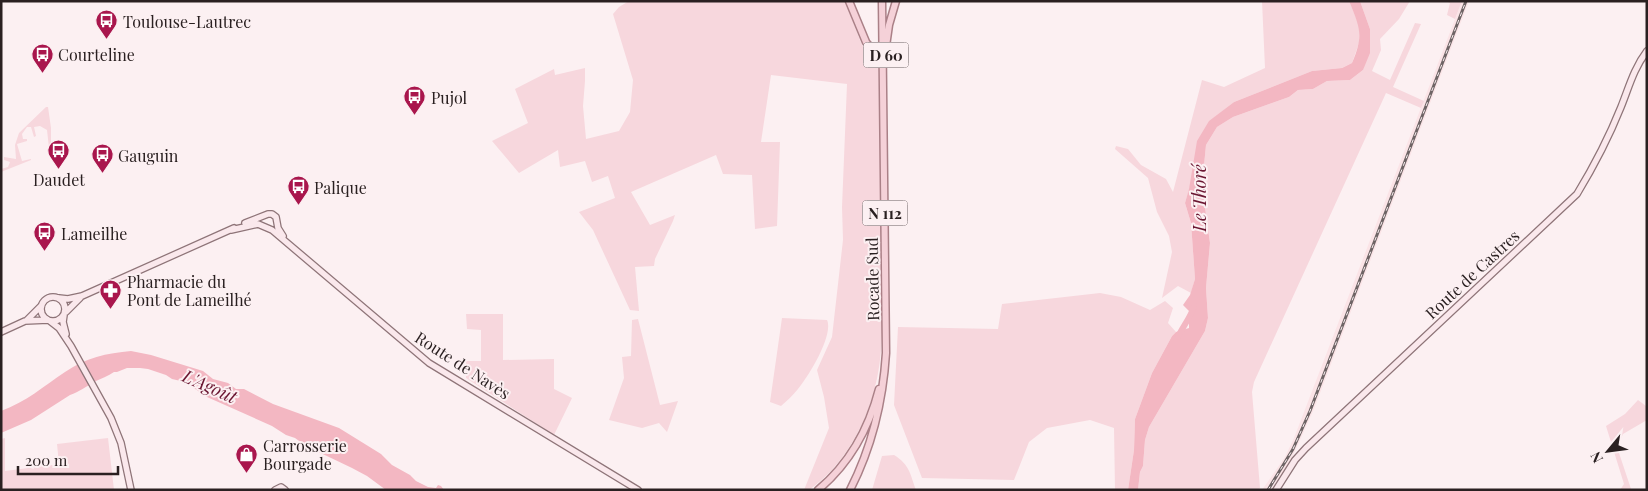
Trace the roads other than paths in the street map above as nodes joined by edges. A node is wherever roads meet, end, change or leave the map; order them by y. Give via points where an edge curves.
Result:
1 (849, 1) edge
2 (882, 1) edge
3 (896, 1) edge
4 (1647, 51) edge
5 (883, 55) junction
6 (884, 110) junction
7 (264, 216) junction
8 (277, 222) junction
9 (267, 227) junction
10 (231, 230) junction
11 (287, 242) junction
12 (82, 296) junction
13 (59, 298) junction
14 (41, 306) junction
15 (65, 314) junction
16 (49, 320) junction
17 (25, 321) junction
18 (887, 329) junction
19 (1, 332) edge
20 (73, 349) junction
21 (125, 464) junction
22 (854, 482) junction
23 (129, 490) edge
24 (274, 490) edge
25 (285, 490) edge
26 (638, 490) edge
27 (818, 490) edge
28 (850, 490) edge
29 (858, 490) edge
30 (1276, 490) edge

1 - 5 main road via 866,42
2 - 5 main road, Rocade Sud / N 112
3 - 6 main road, D 60 via 886,41
4 - 30 main road, Route de Castres via 1637,66 1594,167 1577,194 1306,448
5 - 6 main road, Rocade Sud / N 112
6 - 18 main road, Rocade Sud / N 112
7 - 8 main road via 274,215
7 - 9 main road via 263,222
7 - 10 main road
8 - 9 main road via 273,227
8 - 11 main road
9 - 10 main road via 258,224
9 - 11 main road, Route de Navès
10 - 12 main road
11 - 26 main road, Route de Navès via 429,363
12 - 13 main road
12 - 15 main road
13 - 14 main road via 46,298
13 - 15 main road via 64,302
14 - 16 main road via 42,314
14 - 17 main road
15 - 16 main road via 57,321
15 - 20 main road via 64,329
16 - 17 main road
16 - 20 main road via 59,328
17 - 19 main road
18 - 22 main road, Rocade Sud / N 112 via 881,400 868,450
18 - 27 main road via 880,385 870,416 848,458
20 - 21 main road via 117,431
21 - 23 main road
21 - 23 main road
22 - 28 main road, Rocade Sud / N 112
22 - 29 main road
24 - 25 main road

